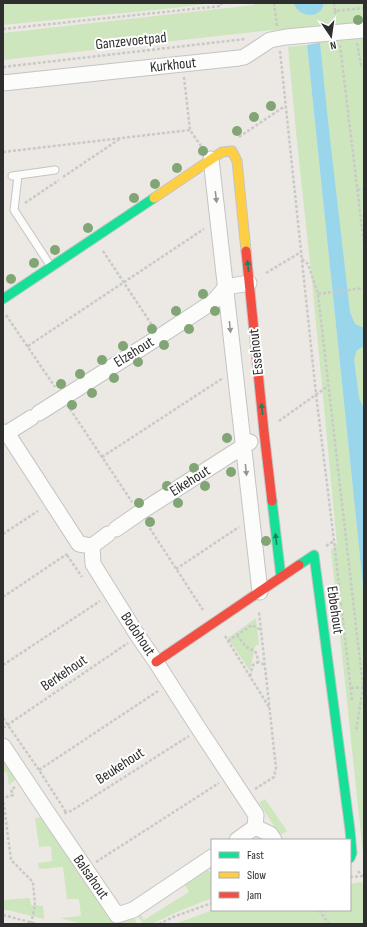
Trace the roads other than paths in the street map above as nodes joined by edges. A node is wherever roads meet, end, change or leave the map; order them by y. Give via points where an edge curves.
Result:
1 (359, 31) edge
2 (3, 83) edge
3 (211, 159) junction
4 (55, 170) dead end
5 (51, 266) junction
6 (249, 283) junction
7 (226, 288) junction
8 (3, 299) edge
9 (264, 432) junction
10 (5, 433) edge
11 (244, 448) junction
12 (92, 546) junction
13 (281, 577) junction
14 (258, 593) junction
15 (156, 662) junction
16 (3, 746) edge
17 (255, 827) junction
18 (238, 839) edge
19 (273, 839) edge
20 (351, 839) edge
21 (351, 842) edge
22 (351, 856) edge
23 (211, 858) edge

1 - 2 street, Kurkhout via 278,38 239,58
3 - 5 street
6 -> 3 street, Essehout via 237,161 232,151 222,152
3 -> 7 street, Essehout
4 - 5 lane via 15,176 14,210
5 - 8 street
6 - 7 street
9 -> 6 street, Essehout
7 - 10 street, Elzehout via 214,301
7 -> 11 street, Essehout
9 - 11 street, Eikehout
13 -> 9 street, Essehout
10 - 12 street via 79,544
11 - 12 street, Eikehout
11 -> 14 street, Essehout
12 - 15 street, Bodohout via 93,564
13 - 14 street, Ebbehout
13 - 20 street, Ebbehout via 314,555
14 - 15 street, Ebbehout
15 - 17 street, Bodohout via 256,815
16 - 23 street, Balsahout via 117,915 134,910
17 - 18 street
17 - 19 street via 270,834
21 - 22 street, Ebbehout

